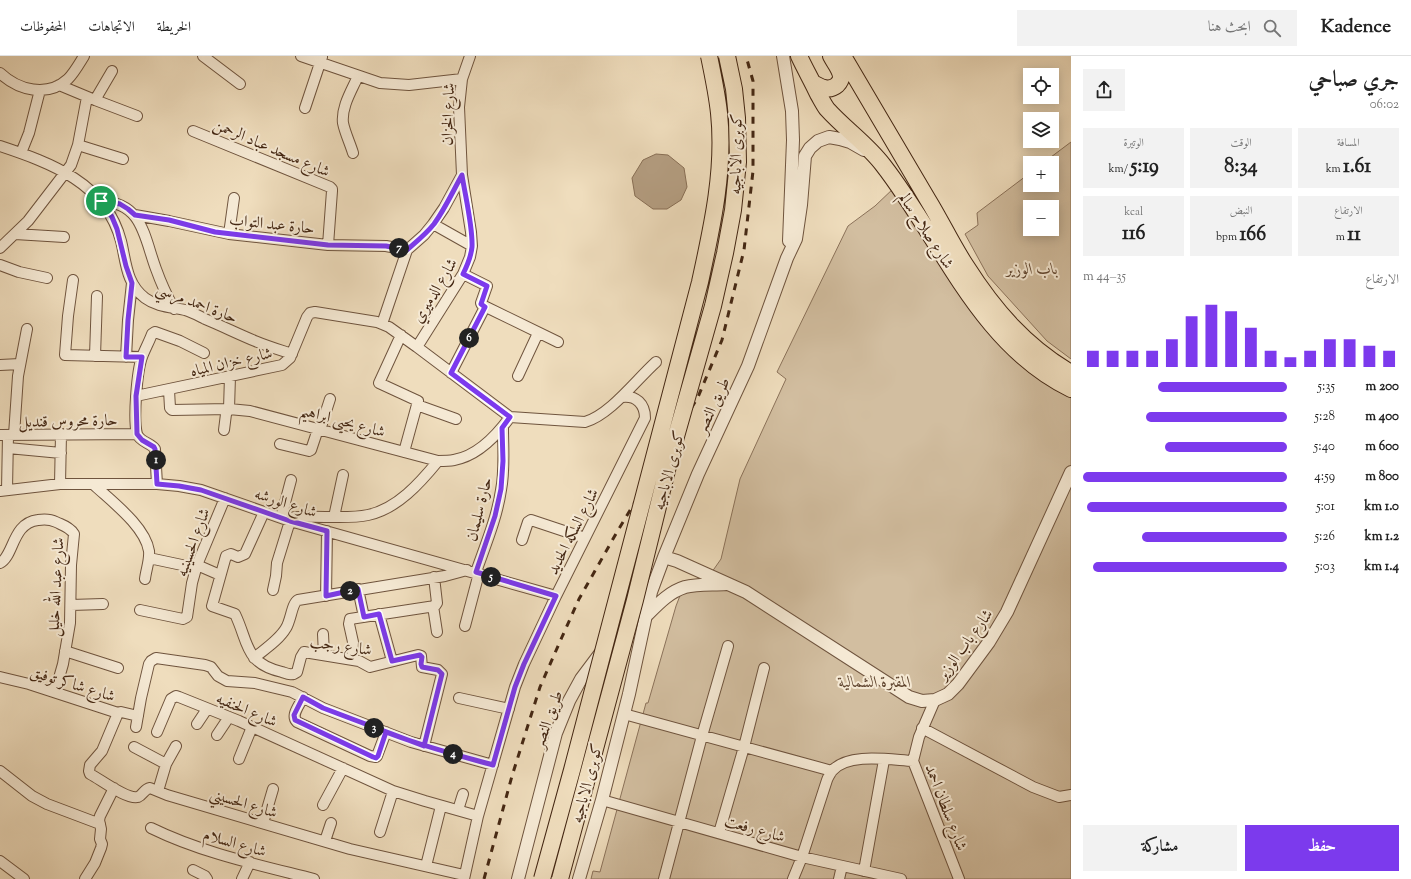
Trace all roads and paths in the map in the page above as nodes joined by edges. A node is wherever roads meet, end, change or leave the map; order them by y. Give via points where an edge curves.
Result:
1 (84, 56) edge
2 (203, 56) edge
3 (301, 56) edge
4 (470, 56) edge
5 (709, 56) edge
6 (727, 56) edge
7 (783, 56) edge
8 (799, 56) edge
9 (831, 56) edge
10 (843, 56) edge
11 (322, 59) edge
12 (112, 71) dead end
13 (0, 73) edge
14 (358, 76) junction
15 (462, 79) junction
16 (813, 83) junction
17 (240, 84) dead end
18 (59, 85) junction
19 (40, 90) junction
20 (91, 98) junction
21 (305, 108) dead end
22 (137, 116) dead end
23 (193, 131) dead end
24 (78, 145) junction
25 (0, 146) edge
26 (21, 153) junction
27 (353, 153) dead end
28 (123, 159) dead end
29 (883, 164) junction
30 (65, 173) junction
31 (462, 175) junction
32 (234, 198) dead end
33 (101, 201) junction
34 (135, 215) junction
35 (433, 224) junction
36 (16, 234) junction
37 (229, 234) junction
38 (64, 237) dead end
39 (328, 245) junction
40 (472, 246) junction
41 (0, 248) edge
42 (407, 250) junction
43 (790, 253) junction
44 (0, 265) edge
45 (463, 274) junction
46 (48, 278) dead end
47 (73, 280) dead end
48 (132, 283) junction
49 (98, 296) dead end
50 (485, 307) junction
51 (174, 309) junction
52 (382, 324) junction
53 (27, 329) dead end
54 (538, 333) junction
55 (401, 335) junction
56 (558, 342) dead end
57 (417, 347) junction
58 (204, 353) dead end
59 (292, 354) junction
60 (95, 356) junction
61 (126, 357) junction
62 (142, 357) junction
63 (656, 362) dead end
64 (20, 364) junction
65 (0, 365) edge
66 (451, 373) junction
67 (230, 376) junction
68 (518, 376) dead end
69 (1069, 383) edge
70 (169, 390) junction
71 (136, 396) junction
72 (622, 397) junction
73 (330, 399) dead end
74 (418, 405) junction
75 (229, 409) junction
76 (510, 417) junction
77 (456, 419) dead end
78 (502, 428) junction
79 (224, 430) dead end
80 (319, 430) junction
81 (61, 434) junction
82 (137, 434) junction
83 (7, 435) edge
84 (280, 444) dead end
85 (8, 448) junction
86 (61, 452) junction
87 (404, 452) junction
88 (438, 461) junction
89 (1071, 472) edge
90 (343, 475) dead end
91 (291, 480) dead end
92 (60, 484) junction
93 (93, 484) junction
94 (157, 484) junction
95 (4, 490) edge
96 (224, 498) junction
97 (264, 512) junction
98 (334, 517) junction
99 (286, 519) junction
100 (327, 531) junction
101 (585, 538) junction
102 (522, 540) dead end
103 (664, 557) junction
104 (149, 558) junction
105 (0, 563) edge
106 (196, 566) junction
107 (474, 572) junction
108 (220, 575) junction
109 (434, 578) junction
110 (145, 579) dead end
111 (729, 584) junction
112 (358, 589) junction
113 (273, 590) dead end
114 (651, 592) junction
115 (326, 596) junction
116 (556, 596) junction
117 (103, 604) dead end
118 (71, 605) junction
119 (433, 606) junction
120 (140, 610) dead end
121 (379, 614) junction
122 (646, 616) junction
123 (364, 617) junction
124 (465, 626) dead end
125 (437, 632) dead end
126 (323, 634) dead end
127 (728, 646) dead end
128 (66, 651) junction
129 (324, 655) junction
130 (254, 658) junction
131 (352, 660) junction
132 (392, 661) junction
133 (118, 668) dead end
134 (764, 668) dead end
135 (0, 677) edge
136 (55, 692) junction
137 (303, 697) junction
138 (459, 698) dead end
139 (935, 700) junction
140 (207, 709) junction
141 (509, 709) junction
142 (118, 713) junction
143 (624, 714) junction
144 (138, 716) junction
145 (229, 717) junction
146 (197, 724) dead end
147 (136, 727) dead end
148 (252, 728) junction
149 (922, 728) junction
150 (157, 732) dead end
151 (386, 732) junction
152 (217, 735) dead end
153 (702, 736) junction
154 (176, 746) dead end
155 (424, 746) junction
156 (134, 747) dead end
157 (744, 747) junction
158 (239, 759) dead end
159 (884, 760) junction
160 (914, 761) junction
161 (166, 764) junction
162 (493, 765) junction
163 (343, 768) junction
164 (0, 771) edge
165 (832, 771) junction
166 (114, 788) junction
167 (273, 789) dead end
168 (158, 791) junction
169 (393, 791) junction
170 (463, 794) dead end
171 (1071, 795) edge
172 (602, 800) junction
173 (322, 804) dead end
174 (441, 806) junction
175 (458, 810) junction
176 (478, 816) junction
177 (679, 821) junction
178 (263, 823) junction
179 (331, 823) dead end
180 (100, 824) junction
181 (151, 828) dead end
182 (380, 832) dead end
183 (719, 833) junction
184 (325, 842) junction
185 (802, 857) junction
186 (0, 861) edge
187 (250, 862) junction
188 (426, 866) junction
189 (842, 866) junction
190 (193, 870) dead end
191 (864, 871) junction
192 (300, 877) edge
193 (464, 877) edge
194 (881, 877) edge
195 (24, 879) edge
196 (85, 879) edge
197 (207, 879) edge
198 (242, 879) edge
199 (314, 879) edge
200 (518, 879) edge
201 (542, 879) edge
202 (560, 879) edge
203 (579, 879) edge
204 (664, 879) edge
205 (793, 879) edge
206 (839, 879) edge
207 (901, 879) edge
208 (959, 879) edge

1 - 18 street via 67,79
2 - 17 street
3 - 11 street
4 - 15 street, شارع الخزان
5 - 201 highway, كوبرى الاباجيه, bridge via 719,113 720,138 720,166 710,237
6 - 202 highway, كوبرى الاباجيه, bridge via 734,89 738,162 725,253
7 - 43 street, طريق النصر via 792,111
8 - 16 highway, شارع صلاح سالم
9 - 16 highway via 840,72 839,83 829,89
10 - 69 highway, شارع صلاح سالم via 965,265 989,300 1021,336 1051,361
11 - 14 street
11 - 21 street
12 - 20 street
13 - 19 street via 10,82
14 - 15 street via 395,85
14 - 27 street via 343,114 343,123
15 - 31 street, شارع الخزان via 459,107
16 - 29 highway, شارع صلاح سالم via 826,108
18 - 19 street
18 - 20 street
19 - 26 street via 32,126
20 - 22 street
20 - 24 street
23 - 39 street, شارع مسجد عباد الرحمن via 330,187 332,191
24 - 28 street
24 - 30 street
25 - 26 street, حارة احمد مرسي
26 - 30 street, حارة احمد مرسي
29 - 43 street, طريق النصر via 850,142 840,139 818,141 810,148 805,156 796,239
29 - 69 highway, شارع صلاح سالم via 991,325 1007,343 1043,374
30 - 33 street, حارة احمد مرسي via 87,187
30 - 36 street
31 - 35 street
31 - 40 street, شارع الدميري
32 - 37 street
33 - 34 street via 120,204
33 - 48 street, حارة احمد مرسي via 117,229
34 - 37 street, حارة عبد التواب
34 - 51 street via 158,276
35 - 40 street
35 - 42 street
36 - 38 street
36 - 41 street
37 - 39 street, حارة عبد التواب
39 - 42 street, حارة عبد التواب via 375,245
40 - 45 street, شارع الدميري
42 - 52 street
43 - 103 street, طريق النصر via 748,366 698,474
44 - 46 street
45 - 50 street via 487,286 481,304
45 - 57 street, شارع الدميري
47 - 60 street via 65,353 66,356
48 - 51 street, حارة احمد مرسي via 145,298
48 - 61 street
49 - 60 street
50 - 54 street
50 - 66 street
51 - 59 street, حارة احمد مرسي via 185,310
52 - 55 street, شارع خزان المياه
52 - 59 street, شارع خزان المياه via 320,312 310,314 304,321
53 - 64 street
54 - 56 street
54 - 68 street
55 - 57 street, شارع خزان المياه
55 - 74 street via 379,383 418,400
57 - 66 street, شارع خزان المياه
58 - 62 street via 155,332
59 - 67 street, شارع خزان المياه via 282,364
60 - 61 street
61 - 62 street
62 - 71 street
63 - 72 street
64 - 65 street
64 - 83 street via 16,397
66 - 76 street, شارع خزان المياه
67 - 70 street, شارع خزان المياه
67 - 75 street
70 - 71 street, شارع خزان المياه
70 - 75 street, شارع يحيى ابراهيم via 172,410
71 - 82 street
72 - 76 street via 598,417 585,422
72 - 101 street, شارع السكه الحديد via 628,396 639,401 643,406 645,418
73 - 80 street
74 - 77 street
74 - 87 street
75 - 79 street
75 - 80 street, شارع يحيى ابراهيم via 250,411
76 - 78 street, شارع يحيى ابراهيم
78 - 88 street, شارع يحيى ابراهيم via 482,447 470,454 454,460
78 - 107 street, حارة سليمان via 501,489 495,516
80 - 84 street via 309,451
80 - 87 street, شارع يحيى ابراهيم
81 - 82 street, حارة محروس قنديل
81 - 83 street, حارة محروس قنديل
81 - 86 street
82 - 94 street via 155,449
83 - 85 street
85 - 86 street
85 - 95 street
86 - 92 street
87 - 88 street, شارع يحيى ابراهيم
88 - 98 street via 413,489 382,510 356,517
89 - 139 street, شارع باب الوزير via 1007,612 958,684 948,694
90 - 98 street
91 - 99 street
92 - 93 street, شارع الورشه
92 - 95 street, شارع الورشه
93 - 94 street, شارع الورشه
93 - 104 street via 140,530 146,540
94 - 96 street, شارع الورشه via 201,490
96 - 97 street, شارع الورشه
96 - 106 street, شارع الحسينيه
97 - 99 street, شارع الورشه
97 - 108 street via 245,554 238,557 228,555
98 - 99 street via 304,516
99 - 100 street, شارع الورشه
99 - 113 street
100 - 107 street, شارع الورشه
100 - 115 street
101 - 102 street via 531,520
101 - 116 street, شارع السكه الحديد
103 - 111 street, شارع باب الوزير
103 - 114 street, طريق النصر
104 - 106 street
104 - 110 street
105 - 118 street, شارع عبد الله خليل via 22,528 28,523 34,520 52,520 69,528 74,534
106 - 108 street
106 - 120 street, شارع الحسينيه via 187,617 183,619
107 - 109 street
107 - 116 street, شارع الورشه
107 - 124 street, حارة سليمان
108 - 130 street, شارع رجب via 212,606 235,614 247,648
109 - 112 street
109 - 119 street via 437,603
111 - 122 street via 685,587 672,593
111 - 139 street, شارع باب الوزير via 746,592 909,697 922,701
112 - 115 street
112 - 123 street
114 - 122 street, طريق النصر
114 - 200 street, طريق النصر via 614,634 581,679 569,701 556,733
115 - 130 street via 295,601 290,621 282,633
116 - 141 street, شارع السكه الحديد via 524,664
117 - 118 street
118 - 128 street, شارع عبد الله خليل
119 - 121 street
119 - 125 street
121 - 123 street
121 - 132 street
122 - 143 street, طريق النصر
123 - 131 street via 349,621 353,642
126 - 129 street
127 - 153 street
128 - 133 street
128 - 136 street, شارع عبد الله خليل
129 - 130 street, شارع رجب via 304,652 297,672 293,674 274,670
129 - 131 street, شارع رجب
131 - 132 street, شارع رجب via 362,661 370,667
132 - 155 street, شارع رجب via 420,655 422,667 438,670 442,674
134 - 157 street
135 - 136 street, شارع شاكر توفيق
136 - 142 street, شارع شاكر توفيق
137 - 144 street via 275,687 227,681 205,665 156,658 149,664
137 - 151 street via 323,708
137 - 151 street via 294,715 297,722 370,756 378,756
138 - 141 street
139 - 149 street, شارع سلطان احمد
140 - 145 street, شارع الحنفيه
140 - 146 street
140 - 150 street, شارع الحنفيه via 173,697
141 - 162 street, شارع السكه الحديد
142 - 144 street, شارع شاكر توفيق
142 - 166 street, شارع الحسيني via 102,751 89,769 90,774
143 - 153 street
143 - 172 street, طريق النصر
144 - 147 street
145 - 148 street, شارع الحنفيه
145 - 152 street
148 - 158 street
148 - 163 street, شارع الحنفيه
149 - 160 street, شارع سلطان احمد via 915,748
149 - 171 street via 1033,787 1059,797
151 - 155 street
153 - 157 street
153 - 177 street
154 - 161 street
155 - 162 street
156 - 161 street
157 - 165 street
157 - 183 street
159 - 160 street
159 - 165 street via 859,758 844,763
159 - 191 street
160 - 208 street, شارع سلطان احمد
161 - 168 street
162 - 176 street, شارع السكه الحديد
163 - 169 street, شارع الحنفيه
163 - 173 street
164 - 180 street via 32,796 47,804
165 - 185 street
166 - 168 street, شارع الحسيني via 134,797 141,795 147,788
166 - 180 street via 100,816
167 - 178 street
168 - 178 street, شارع الحسيني
169 - 174 street, شارع الحنفيه
169 - 182 street
170 - 175 street
172 - 177 street, شارع رفعت
172 - 203 street, طريق النصر
174 - 175 street, شارع الحنفيه
174 - 188 street
175 - 176 street, شارع الحنفيه
176 - 193 street, شارع السكه الحديد
177 - 183 street, شارع رفعت
177 - 204 street
178 - 184 street, شارع الحسيني
179 - 184 street
180 - 196 street via 101,848
181 - 187 street, شارع السلام via 198,847
183 - 185 street, شارع رفعت
184 - 188 street, شارع الحسيني
185 - 189 street, شارع رفعت
185 - 205 street
186 - 195 street
187 - 192 street, شارع السلام
187 - 198 street
188 - 193 street, شارع الحسيني
189 - 191 street, شارع رفعت
189 - 206 street
190 - 197 street
191 - 194 street, شارع رفعت
192 - 199 street, شارع السلام
194 - 207 street, شارع رفعت

